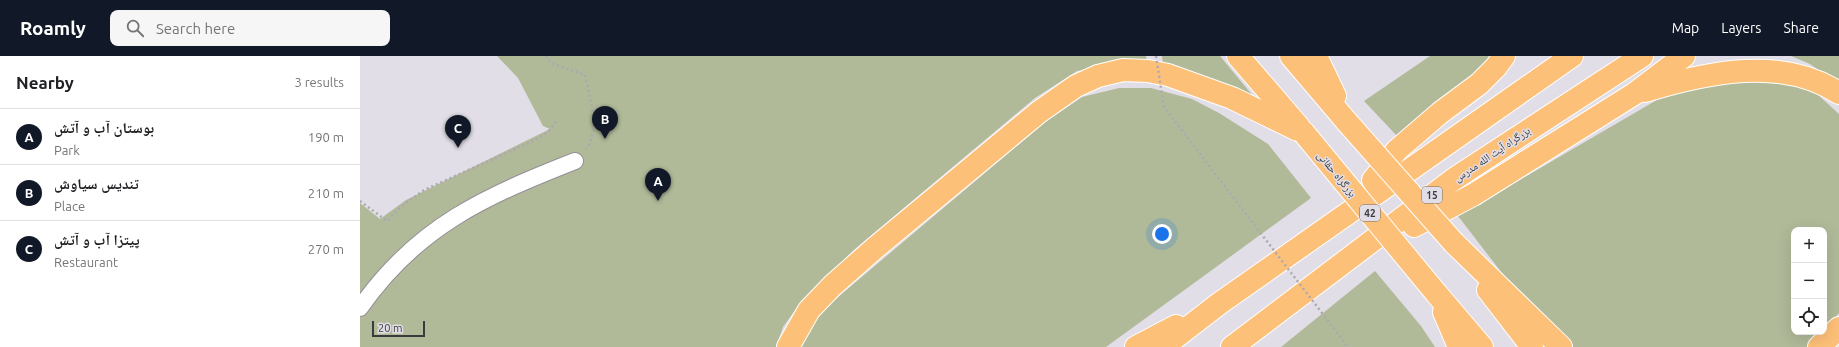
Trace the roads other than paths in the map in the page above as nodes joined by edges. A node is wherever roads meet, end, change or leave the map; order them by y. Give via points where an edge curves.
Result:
1 (1238, 56) edge
2 (1291, 56) edge
3 (1316, 56) edge
4 (1504, 56) edge
5 (1572, 56) edge
6 (1642, 56) edge
7 (1684, 56) edge
8 (1839, 93) edge
9 (1634, 94) junction
10 (1571, 102) junction
11 (1347, 122) junction
12 (1304, 133) junction
13 (575, 161) road end
14 (1344, 217) junction
15 (1454, 243) junction
16 (1344, 262) junction
17 (1436, 293) junction
18 (1220, 304) junction
19 (360, 308) edge
20 (1839, 328) edge
21 (788, 347) edge
22 (1136, 347) edge
23 (1163, 347) edge
24 (1232, 347) edge
25 (1459, 347) edge
26 (1482, 347) edge
27 (1532, 347) edge
28 (1562, 347) edge
29 (1819, 347) edge

1 - 12 highway, بزرگراه حقانی / 42
2 - 11 highway
3 - 11 highway
4 - 14 highway via 1479,84 1397,150
5 - 14 highway
6 - 10 highway, بزرگراه آیت الله مدرس / 15
7 - 9 highway
8 - 9 highway via 1830,85 1807,73 1780,65 1749,65 1720,68
9 - 10 highway
9 - 16 highway via 1473,195
10 - 16 highway, بزرگراه آیت الله مدرس / 15 via 1454,179
11 - 15 highway, bridge
12 - 17 highway, بزرگراه حقانی / 42, bridge
12 - 21 highway via 1232,98 1168,75 1123,70 1098,76 1076,86 1039,112 875,248 809,310
13 - 19 street via 484,199 431,232 389,273
14 - 18 highway
15 - 27 highway
15 - 28 highway
16 - 24 highway, بزرگراه آیت الله مدرس / 15
17 - 25 highway
17 - 26 highway, بزرگراه حقانی / 42
18 - 22 highway
18 - 23 highway
20 - 29 highway

